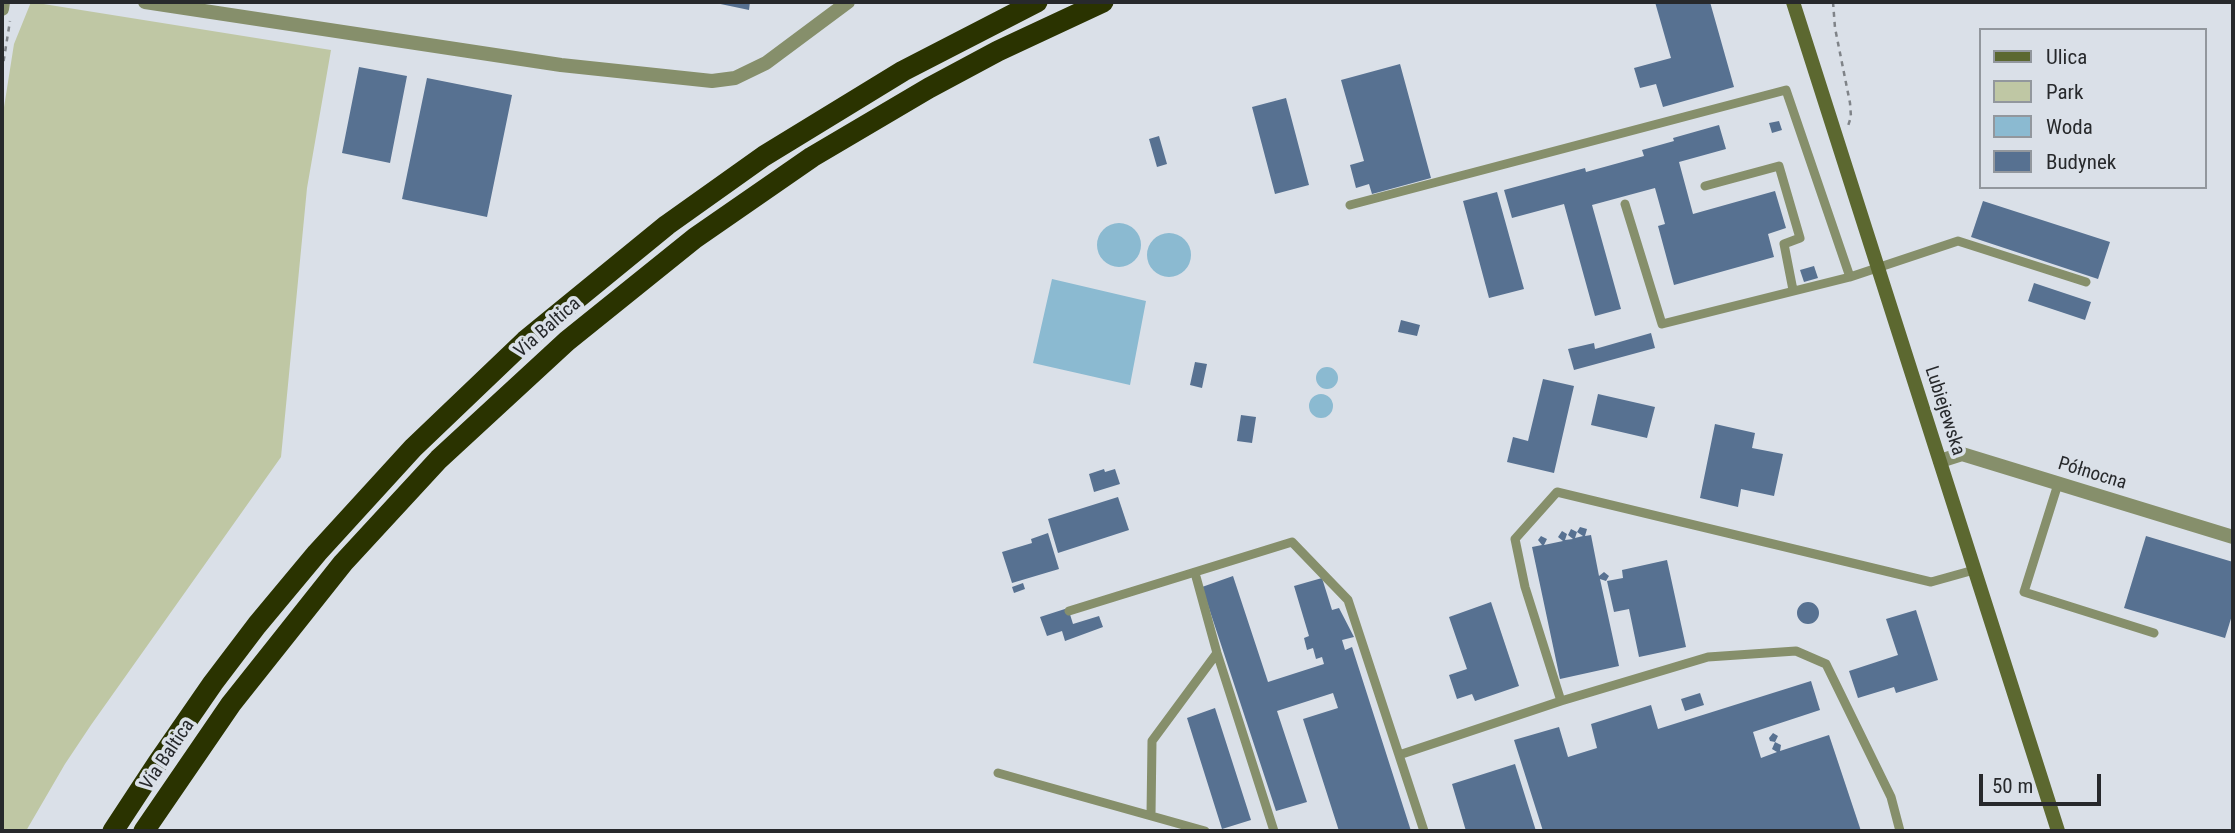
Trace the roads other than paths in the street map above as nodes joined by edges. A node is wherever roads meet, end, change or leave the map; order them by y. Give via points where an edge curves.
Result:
1 (145, 2) edge
2 (848, 2) edge
3 (1037, 2) edge
4 (1103, 2) edge
5 (1793, 2) edge
6 (1705, 186) dead end
7 (1625, 204) dead end
8 (1350, 205) dead end
9 (1878, 267) junction
10 (1850, 277) junction
11 (2086, 282) dead end
12 (1793, 290) junction
13 (1940, 461) junction
14 (2058, 484) junction
15 (2233, 537) edge
16 (1974, 570) junction
17 (1195, 573) junction
18 (1069, 611) dead end
19 (2154, 632) dead end
20 (1217, 653) junction
21 (1561, 701) junction
22 (1399, 755) junction
23 (998, 773) dead end
24 (1151, 815) junction
25 (113, 831) edge
26 (144, 831) edge
27 (1205, 831) edge
28 (1274, 831) edge
29 (1424, 831) edge
30 (1900, 831) edge
31 (2058, 831) edge

1 - 2 street via 561,65 712,81 735,78 766,63
3 - 25 highway, Via Baltica via 904,71 764,156 667,225 525,341 413,448 317,553 214,683
4 - 26 highway, Via Baltica via 952,75 811,158 695,238 567,341 439,459 343,563 231,704
5 - 9 main road, Lubiejewska
6 - 12 lane via 1779,166 1800,238 1784,244
7 - 12 lane via 1662,324
8 - 10 lane via 1786,90
9 - 10 lane
9 - 11 lane via 1958,241
9 - 13 main road, Lubiejewska
10 - 12 lane
13 - 14 street, Północna via 1962,454
13 - 16 main road, Lubiejewska
14 - 15 street, Północna
14 - 19 lane via 2024,592
16 - 21 lane via 1931,582 1557,492 1515,539
16 - 31 main road, Lubiejewska
17 - 18 lane
17 - 20 lane
17 - 22 lane via 1292,541 1348,600
20 - 24 lane via 1152,741
20 - 28 lane
21 - 22 lane
21 - 30 lane via 1708,657 1796,651 1826,664 1891,797
22 - 29 lane
23 - 24 lane
24 - 27 lane

